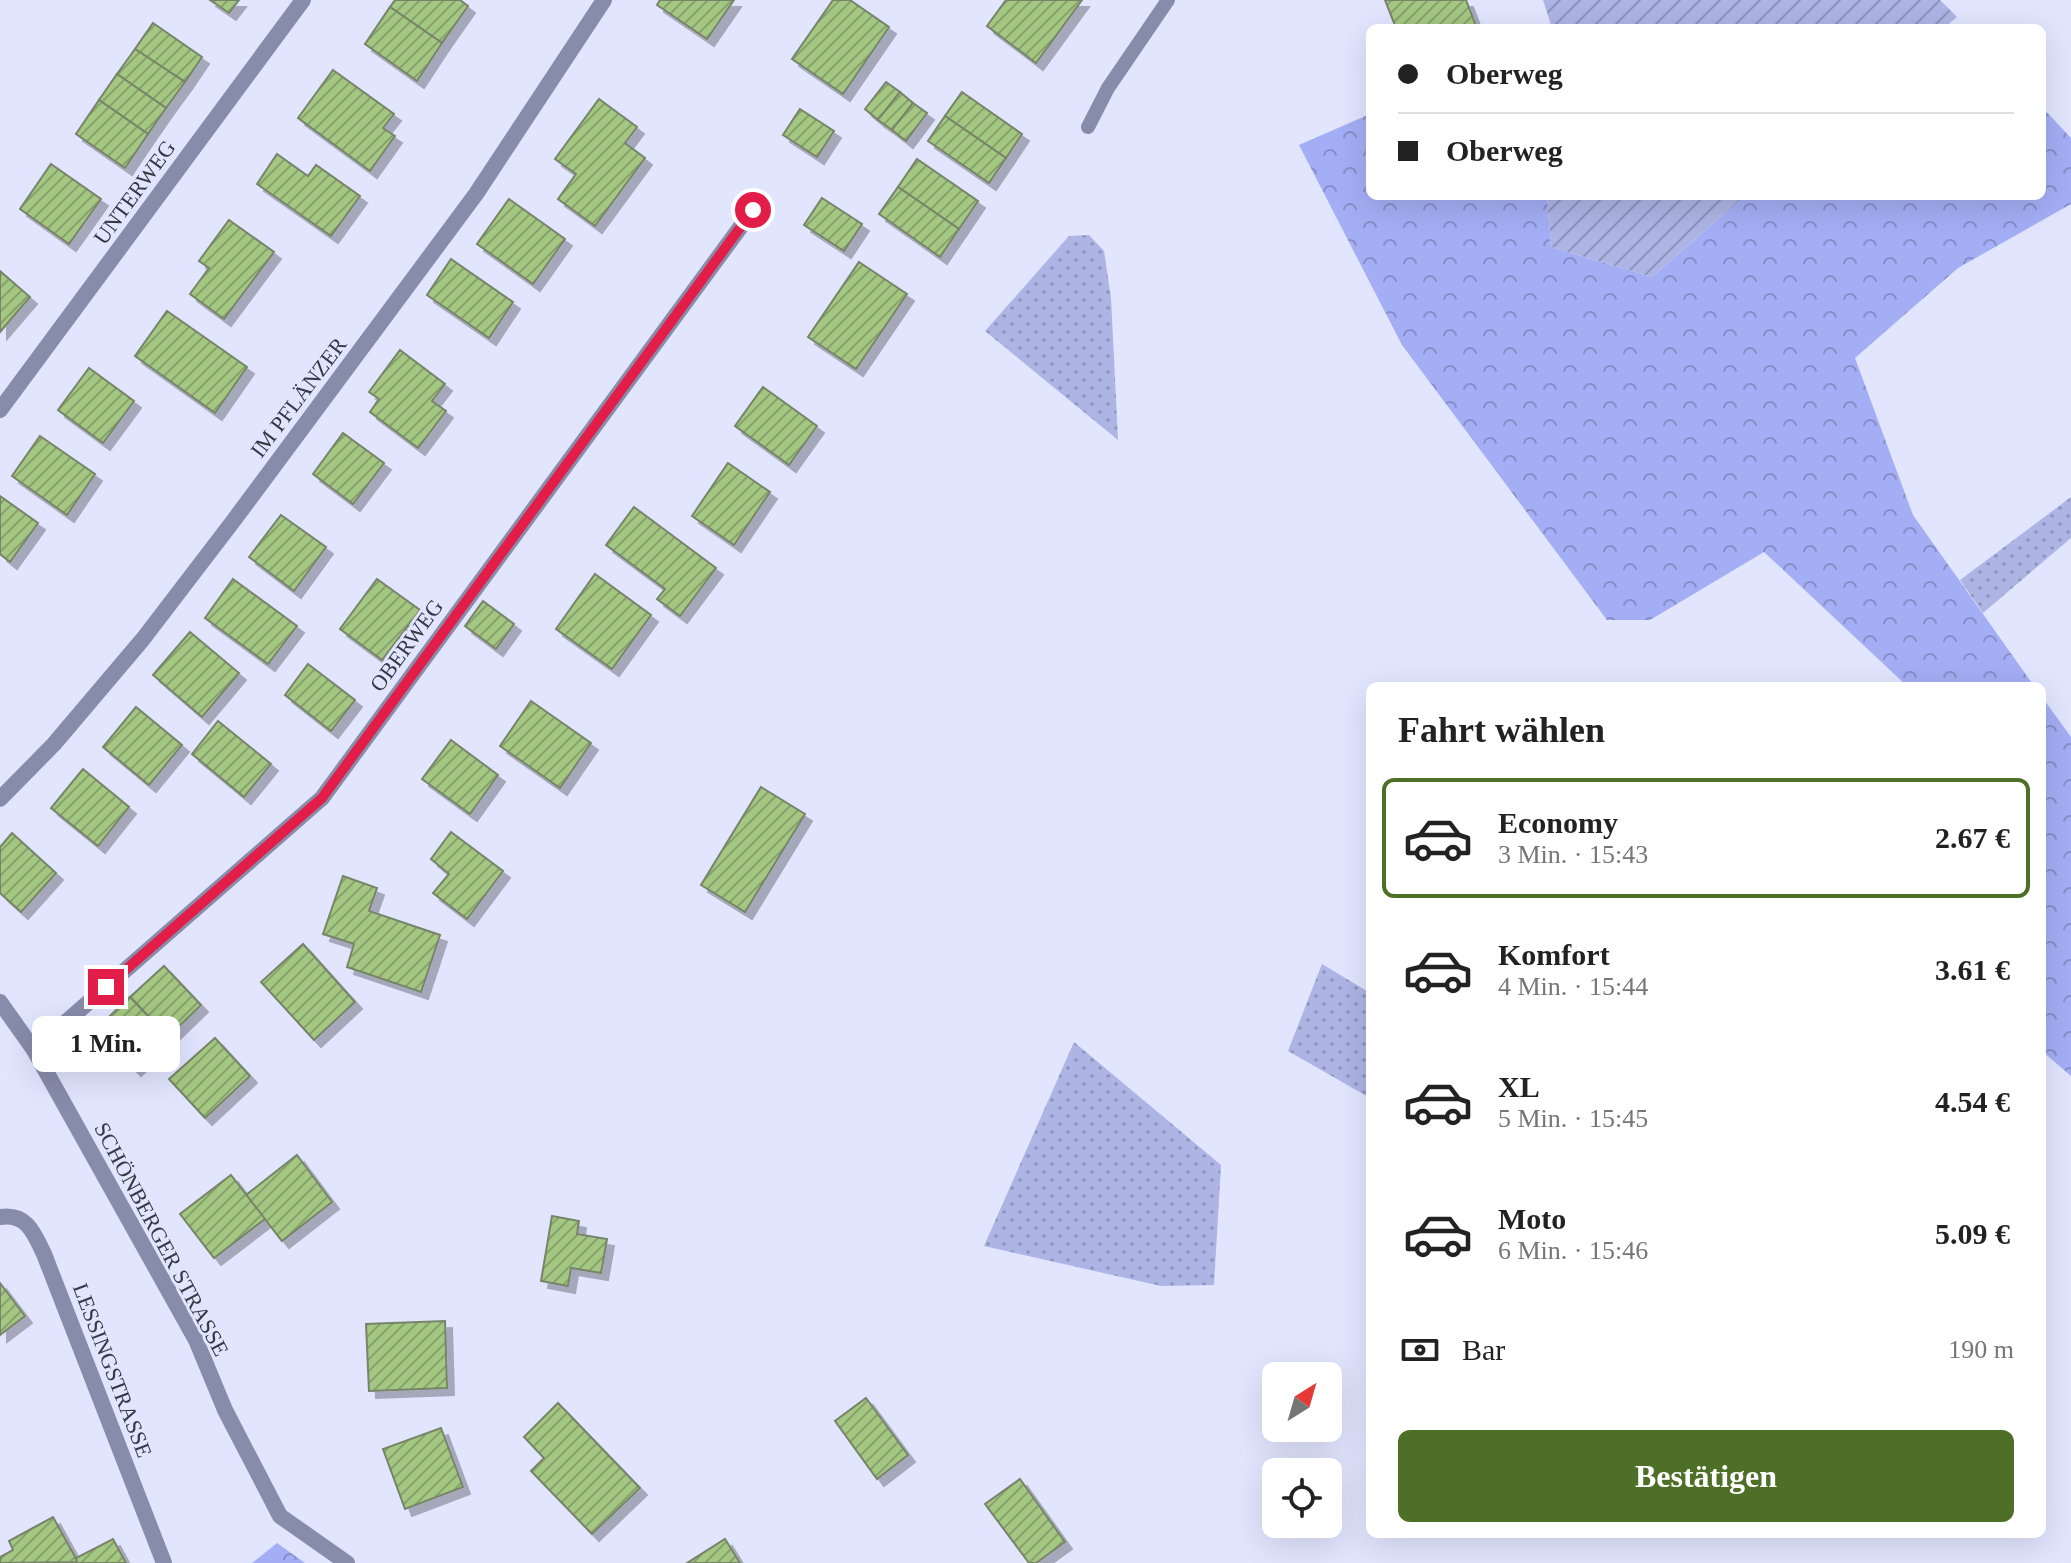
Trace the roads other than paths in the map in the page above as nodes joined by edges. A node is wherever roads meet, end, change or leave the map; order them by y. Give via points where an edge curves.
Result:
1 (303, 0) edge
2 (604, 0) edge
3 (1168, 0) edge
4 (1088, 127) dead end
5 (753, 210) dead end
6 (0, 410) edge
7 (0, 799) edge
8 (0, 1002) edge
9 (34, 1050) junction
10 (0, 1217) edge
11 (164, 1563) edge
12 (347, 1563) edge

1 - 6 street, UNTERWEG
2 - 7 street, IM PFLÄNZER via 476,194 234,520 143,639
3 - 4 lane
5 - 9 street, OBERWEG via 322,798
8 - 9 street, SCHÖNBERGER STRASSE
9 - 12 street, SCHÖNBERGER STRASSE via 196,1340 280,1516
10 - 11 street, LESSINGSTRASSE via 24,1220 44,1254

